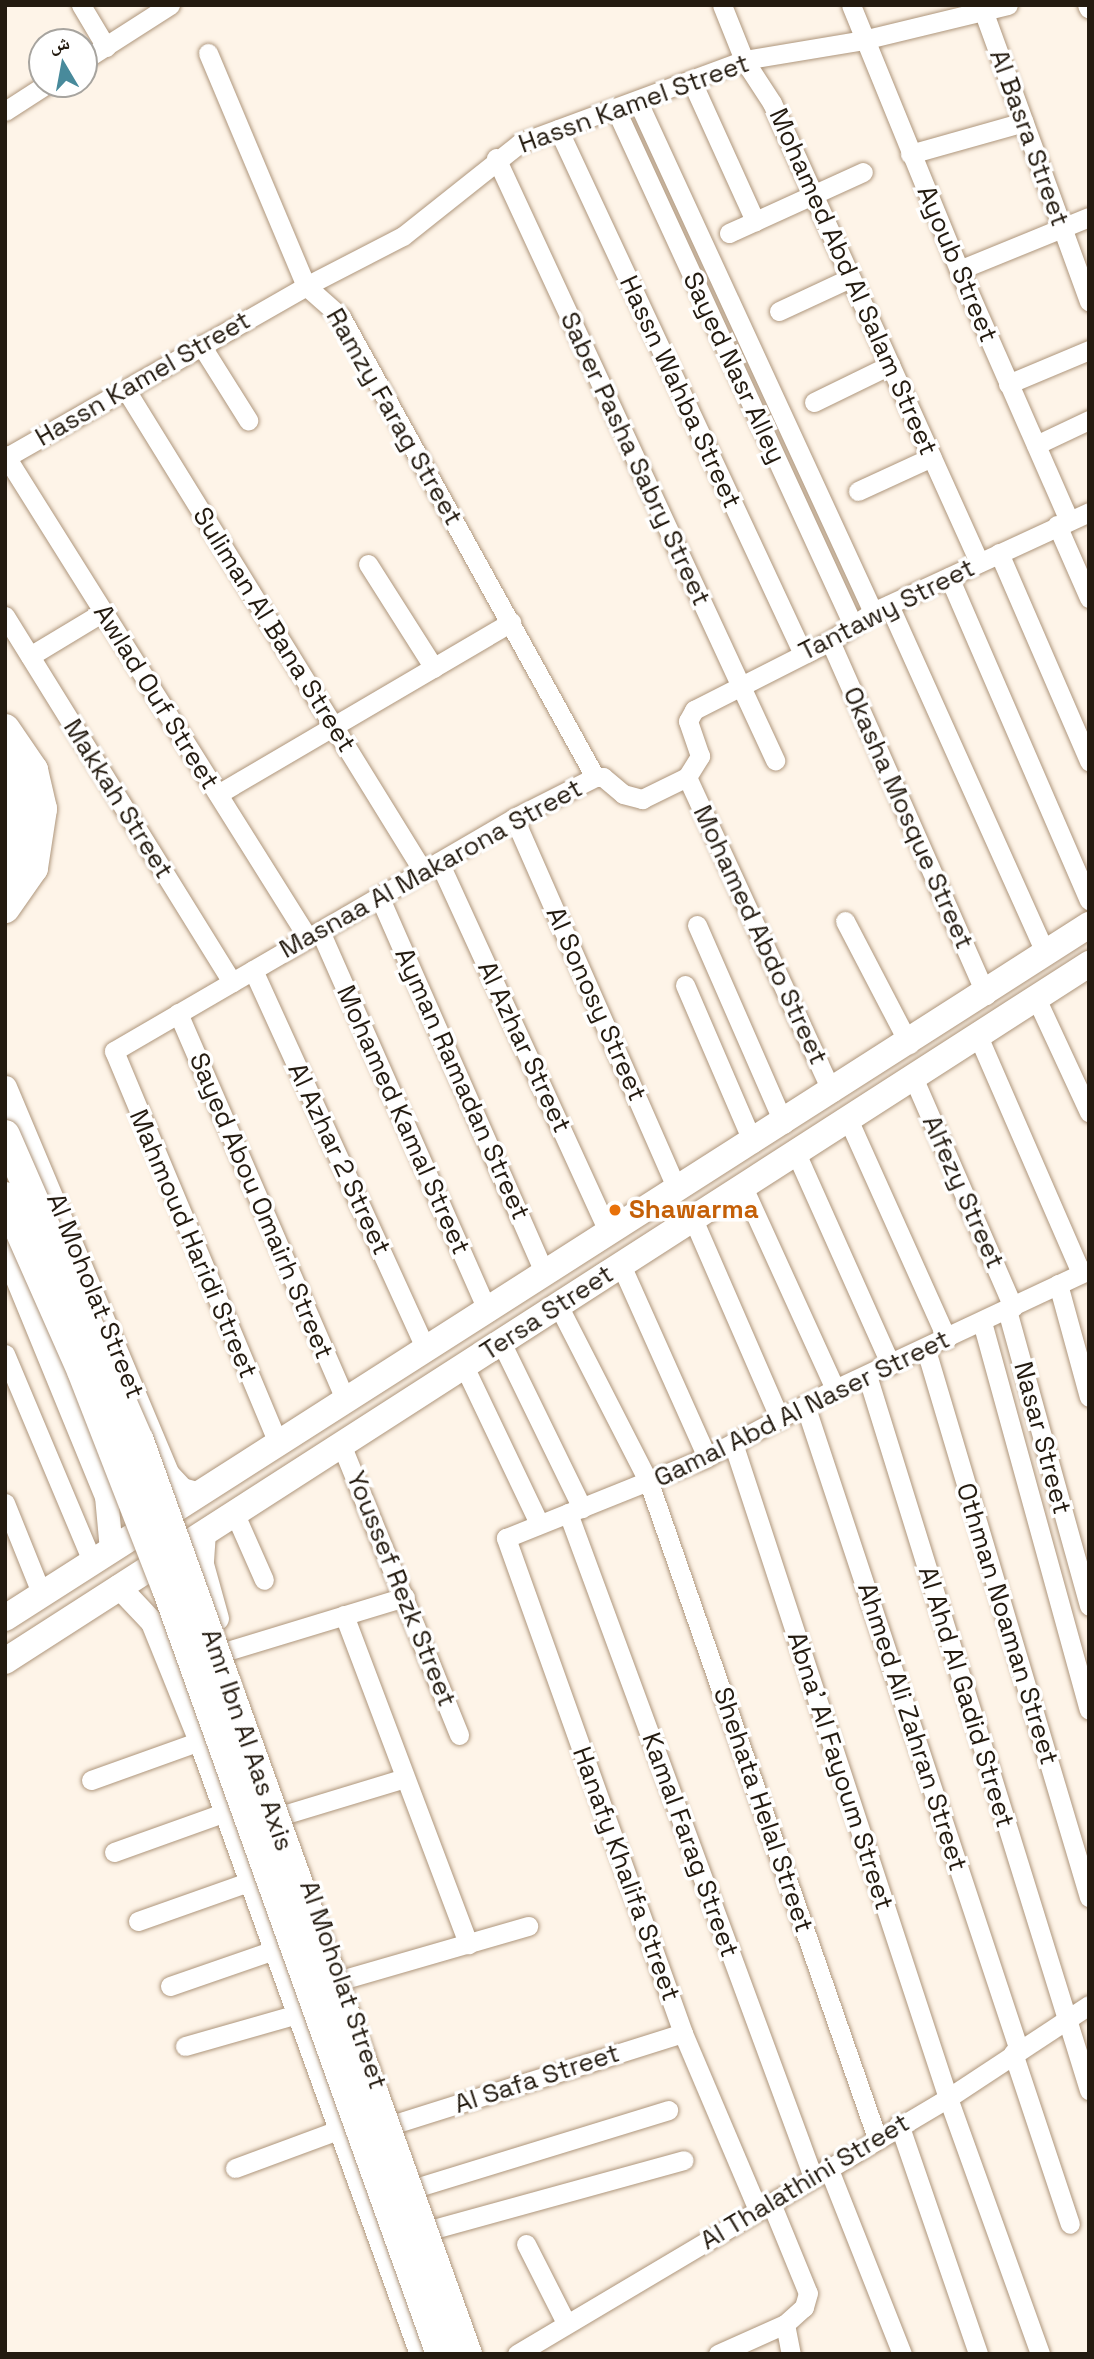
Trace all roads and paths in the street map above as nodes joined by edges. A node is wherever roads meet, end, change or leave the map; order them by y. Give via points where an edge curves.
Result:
1 (81, 5) edge
2 (170, 5) edge
3 (722, 5) edge
4 (851, 5) edge
5 (1008, 5) edge
6 (984, 13) junction
7 (947, 14) edge
8 (863, 40) junction
9 (106, 47) junction
10 (98, 52) edge
11 (208, 53) dead end
12 (744, 60) junction
13 (692, 82) junction
14 (28, 96) edge
15 (638, 102) junction
16 (616, 110) junction
17 (5, 111) edge
18 (1024, 122) junction
19 (558, 129) junction
20 (910, 154) junction
21 (496, 158) junction
22 (863, 172) dead end
23 (814, 195) junction
24 (1089, 218) edge
25 (755, 221) junction
26 (1062, 228) junction
27 (729, 233) dead end
28 (959, 270) junction
29 (850, 278) junction
30 (306, 286) junction
31 (1089, 302) edge
32 (779, 311) dead end
33 (201, 345) junction
34 (1089, 350) edge
35 (890, 365) junction
36 (1008, 383) junction
37 (126, 390) junction
38 (814, 402) dead end
39 (248, 421) dead end
40 (1089, 421) edge
41 (1036, 445) junction
42 (6, 457) edge
43 (932, 457) junction
44 (858, 491) dead end
45 (1089, 512) edge
46 (1063, 523) junction
47 (999, 554) junction
48 (979, 562) junction
49 (368, 564) dead end
50 (949, 577) junction
51 (1089, 598) edge
52 (881, 609) junction
53 (103, 612) junction
54 (5, 616) edge
55 (511, 622) junction
56 (853, 625) junction
57 (830, 641) junction
58 (803, 654) junction
59 (30, 656) junction
60 (434, 668) junction
61 (740, 686) junction
62 (334, 728) junction
63 (5, 729) edge
64 (775, 760) dead end
65 (1089, 761) edge
66 (5, 771) edge
67 (594, 777) junction
68 (687, 777) junction
69 (218, 794) junction
70 (514, 818) junction
71 (431, 866) junction
72 (5, 871) edge
73 (379, 896) junction
74 (1089, 900) edge
75 (5, 908) edge
76 (845, 921) dead end
77 (697, 925) dead end
78 (1089, 925) edge
79 (314, 935) junction
80 (1046, 954) junction
81 (1089, 964) edge
82 (253, 970) junction
83 (232, 982) junction
84 (685, 985) dead end
85 (986, 995) junction
86 (1036, 998) junction
87 (178, 1013) junction
88 (978, 1036) junction
89 (909, 1044) junction
90 (118, 1047) joint
91 (913, 1077) junction
92 (5, 1087) edge
93 (832, 1093) junction
94 (1089, 1112) edge
95 (848, 1119) junction
96 (784, 1124) junction
97 (5, 1135) edge
98 (753, 1143) junction
99 (796, 1153) junction
100 (743, 1187) junction
101 (677, 1190) junction
102 (5, 1196) edge
103 (693, 1219) junction
104 (609, 1233) junction
105 (5, 1250) edge
106 (621, 1265) junction
107 (1085, 1271) edge
108 (544, 1272) junction
109 (1058, 1284) junction
110 (558, 1306) junction
111 (486, 1308) junction
112 (1010, 1308) junction
113 (982, 1322) junction
114 (947, 1339) junction
115 (501, 1342) junction
116 (425, 1348) junction
117 (926, 1350) junction
118 (5, 1354) edge
119 (891, 1365) junction
120 (464, 1366) junction
121 (867, 1376) junction
122 (835, 1389) junction
123 (1089, 1397) edge
124 (345, 1399) junction
125 (805, 1405) junction
126 (780, 1419) junction
127 (278, 1443) junction
128 (733, 1443) junction
129 (341, 1444) junction
130 (708, 1457) junction
131 (165, 1466) junction
132 (649, 1483) junction
133 (196, 1493) junction
134 (106, 1496) junction
135 (5, 1503) edge
136 (575, 1510) junction
137 (234, 1512) junction
138 (539, 1522) junction
139 (204, 1532) junction
140 (509, 1534) joint
141 (102, 1556) junction
142 (264, 1580) dead end
143 (118, 1586) junction
144 (209, 1594) junction
145 (42, 1595) junction
146 (405, 1597) junction
147 (1089, 1606) edge
148 (344, 1615) junction
149 (5, 1618) edge
150 (152, 1622) junction
151 (227, 1651) junction
152 (5, 1661) edge
153 (1089, 1710) edge
154 (459, 1735) dead end
155 (200, 1741) junction
156 (405, 1777) junction
157 (91, 1780) dead end
158 (226, 1812) junction
159 (284, 1815) junction
160 (114, 1852) dead end
161 (251, 1881) junction
162 (1089, 1898) edge
163 (138, 1920) dead end
164 (528, 1926) dead end
165 (468, 1944) junction
166 (274, 1950) junction
167 (341, 1980) junction
168 (170, 1986) dead end
169 (1089, 2004) edge
170 (297, 2014) junction
171 (1066, 2018) junction
172 (683, 2033) junction
173 (185, 2046) dead end
174 (1016, 2052) junction
175 (1089, 2090) edge
176 (948, 2098) junction
177 (668, 2110) dead end
178 (899, 2124) junction
179 (391, 2125) junction
180 (338, 2130) junction
181 (877, 2138) junction
182 (684, 2160) dead end
183 (234, 2168) dead end
184 (821, 2172) junction
185 (415, 2188) junction
186 (764, 2207) junction
187 (1070, 2224) dead end
188 (430, 2230) junction
189 (526, 2244) dead end
190 (566, 2323) junction
191 (785, 2324) junction
192 (421, 2354) edge
193 (441, 2354) edge
194 (467, 2354) edge
195 (476, 2354) edge
196 (517, 2354) edge
197 (718, 2354) edge
198 (791, 2354) edge
199 (902, 2354) edge
200 (978, 2354) edge
201 (1040, 2354) edge

1 - 9 street
2 - 9 street
3 - 12 street, Mohamed Abd Al Salam Street
4 - 8 street, Ayoub Street
5 - 6 street, Hassn Kamel Street
6 - 7 street, Hassn Kamel Street
6 - 18 street, Al Basra Street
7 - 8 street, Hassn Kamel Street
8 - 12 street, Hassn Kamel Street
8 - 20 street, Ayoub Street
9 - 10 street
11 - 30 street, Ramzy Farag Street
12 - 13 street, Hassn Kamel Street
12 - 23 street, Mohamed Abd Al Salam Street via 772,103
13 - 15 street, Hassn Kamel Street
13 - 25 street
14 - 17 street
15 - 16 street, Hassn Kamel Street
15 - 52 street
16 - 19 street, Hassn Kamel Street
16 - 56 street, Sayed Nasr Alley
18 - 20 street
18 - 26 street, Al Basra Street
19 - 21 street, Hassn Kamel Street
19 - 58 street, Hassn Wahba Street
20 - 28 street, Ayoub Street
21 - 30 street, Hassn Kamel Street via 404,236
21 - 61 street, Saber Pasha Sabry Street
22 - 23 street
23 - 25 street
23 - 29 street, Mohamed Abd Al Salam Street
24 - 26 street
25 - 27 street
26 - 28 street
26 - 31 street, Al Basra Street
28 - 36 street, Ayoub Street
29 - 32 street
29 - 35 street, Mohamed Abd Al Salam Street
30 - 33 street, Hassn Kamel Street
30 - 55 street, Ramzy Farag Street via 341,317
33 - 37 street, Hassn Kamel Street
33 - 39 street
34 - 36 street
35 - 38 street
35 - 43 street, Mohamed Abd Al Salam Street
36 - 41 street, Ayoub Street
37 - 42 street, Hassn Kamel Street
37 - 62 street, Suliman Al Bana Street
40 - 41 street
41 - 46 street, Ayoub Street
42 - 53 street, Awlad Ouf Street
43 - 44 street
43 - 48 street, Mohamed Abd Al Salam Street
45 - 46 street, Tantawy Street
46 - 47 street, Tantawy Street
46 - 51 street, Ayoub Street
47 - 48 street, Tantawy Street
47 - 65 street
48 - 50 street, Tantawy Street
49 - 60 street
50 - 52 street, Tantawy Street
50 - 74 street
52 - 56 street, Tantawy Street
52 - 80 street
53 - 59 street
53 - 69 street, Awlad Ouf Street
54 - 59 street, Makkah Street
55 - 60 street
55 - 67 street, Ramzy Farag Street
56 - 57 street, Tantawy Street
57 - 58 street, Tantawy Street
57 - 85 street, Okasha Mosque Street
58 - 61 street, Tantawy Street
59 - 83 street, Makkah Street
60 - 62 street
61 - 64 street, Saber Pasha Sabry Street
61 - 68 street, Tantawy Street via 690,715 700,755
62 - 69 street
62 - 71 street, Suliman Al Bana Street
63 - 75 main road via 33,770 43,809 33,868
66 - 72 main road via 19,814 17,841
67 - 68 street, Masnaa Al Makarona Street via 603,777 623,794 642,799
67 - 70 street, Masnaa Al Makarona Street
68 - 93 street, Mohamed Abdo Street
69 - 79 street, Awlad Ouf Street
70 - 71 street, Masnaa Al Makarona Street
70 - 101 street, Al Sonosy Street
71 - 73 street, Masnaa Al Makarona Street
71 - 104 street, Al Azhar Street
73 - 79 street, Masnaa Al Makarona Street
73 - 108 street, Ayman Ramadan Street
76 - 89 street
77 - 96 street
78 - 80 main road, Tersa Street
79 - 82 street, Masnaa Al Makarona Street
79 - 111 street, Mohamed Kamal Street
80 - 85 main road, Tersa Street
81 - 86 main road, Tersa Street
82 - 83 street, Masnaa Al Makarona Street
82 - 116 street, Al Azhar 2 Street
83 - 87 street, Masnaa Al Makarona Street
84 - 98 street
85 - 89 main road, Tersa Street
86 - 88 main road, Tersa Street
86 - 94 street
87 - 90 street, Masnaa Al Makarona Street
87 - 124 street, Sayed Abou Omairh Street
88 - 91 main road, Tersa Street
88 - 107 street
89 - 93 main road, Tersa Street
90 - 127 street, Mahmoud Haridi Street via 115,1059
91 - 95 main road, Tersa Street
91 - 112 street, Alfezy Street
92 - 131 street, Al Moholat Street
93 - 96 main road, Tersa Street
95 - 99 main road, Tersa Street
95 - 114 street
96 - 98 main road, Tersa Street
97 - 194 main road, Amr Ibn Al Aas Axis, bridge via 143,1452
98 - 101 main road, Tersa Street
99 - 100 main road, Tersa Street
99 - 119 street
100 - 103 main road, Tersa Street
100 - 122 street
101 - 104 main road, Tersa Street
102 - 193 main road, Amr Ibn Al Aas Axis, bridge via 82,1371 166,1586
103 - 106 main road, Tersa Street
103 - 126 street
104 - 108 main road, Tersa Street
105 - 134 street
106 - 110 main road, Tersa Street
106 - 130 street
107 - 109 street, Gamal Abd Al Naser Street
108 - 111 main road, Tersa Street
109 - 112 street, Gamal Abd Al Naser Street
109 - 123 street
110 - 115 main road, Tersa Street
110 - 132 street, Shehata Helal Street
111 - 116 main road, Tersa Street
112 - 113 street, Gamal Abd Al Naser Street
112 - 147 street, Nasar Street
113 - 114 street, Gamal Abd Al Naser Street
113 - 153 street
114 - 117 street, Gamal Abd Al Naser Street
115 - 120 main road, Tersa Street
115 - 136 street, Kamal Farag Street
116 - 124 main road, Tersa Street
117 - 119 street, Gamal Abd Al Naser Street
117 - 162 street, Othman Noaman Street
118 - 141 street
119 - 121 street, Gamal Abd Al Naser Street
120 - 129 main road, Tersa Street
120 - 138 street
121 - 122 street, Gamal Abd Al Naser Street
121 - 171 street, Al Ahd Al Gadid Street
122 - 125 street, Gamal Abd Al Naser Street
124 - 127 main road, Tersa Street
125 - 126 street, Gamal Abd Al Naser Street
125 - 174 street, Ahmed Ali Zahran Street
126 - 128 street, Gamal Abd Al Naser Street
127 - 133 main road, Tersa Street
128 - 130 street, Gamal Abd Al Naser Street
128 - 176 street, Abna' Al Fayoum Street
129 - 137 main road, Tersa Street
129 - 146 street, Youssef Rezk Street
130 - 132 street, Gamal Abd Al Naser Street
131 - 133 street, Al Moholat Street via 176,1484
131 - 134 street via 154,1484 137,1495
132 - 136 street, Gamal Abd Al Naser Street
132 - 181 street, Shehata Helal Street
133 - 141 main road, Tersa Street
134 - 141 street
135 - 145 street
136 - 138 street, Gamal Abd Al Naser Street
136 - 184 street, Kamal Farag Street
137 - 139 main road, Tersa Street
137 - 142 street
138 - 140 street, Gamal Abd Al Naser Street
139 - 143 main road, Tersa Street
139 - 144 street, Al Moholat Street via 202,1564
140 - 172 street, Hanafy Khalifa Street via 507,1543
141 - 145 main road, Tersa Street
143 - 150 street, Al Moholat Street
143 - 152 main road, Tersa Street
144 - 150 street via 194,1589 170,1595 158,1606
144 - 151 street, Al Moholat Street
145 - 149 main road, Tersa Street
146 - 148 street
146 - 154 street, Youssef Rezk Street
148 - 151 street
148 - 156 street
150 - 155 street, Al Moholat Street
151 - 159 street, Al Moholat Street
155 - 157 street
155 - 158 street, Al Moholat Street
156 - 159 street
156 - 165 street
158 - 160 street
158 - 161 street, Al Moholat Street
159 - 167 street, Al Moholat Street
161 - 163 street
161 - 166 street, Al Moholat Street
164 - 165 street
165 - 167 street
166 - 168 street
166 - 170 street, Al Moholat Street
167 - 179 street, Al Moholat Street
169 - 171 street, Al Thalathini Street
170 - 173 street
170 - 180 street, Al Moholat Street
171 - 174 street, Al Thalathini Street
171 - 175 street, Al Ahd Al Gadid Street
172 - 179 street, Al Safa Street
172 - 186 street, Hanafy Khalifa Street
174 - 176 street, Al Thalathini Street
174 - 187 street, Ahmed Ali Zahran Street
176 - 178 street, Al Thalathini Street
176 - 201 street, Abna' Al Fayoum Street
177 - 185 street
178 - 181 street, Al Thalathini Street
178 - 200 street
179 - 185 street, Al Moholat Street
180 - 183 street
180 - 192 street, Al Moholat Street
181 - 184 street, Al Thalathini Street
182 - 188 street
184 - 186 street, Al Thalathini Street
184 - 199 street, Kamal Farag Street
185 - 188 street, Al Moholat Street
186 - 190 street, Al Thalathini Street
186 - 191 street, Hanafy Khalifa Street via 808,2293 804,2307
188 - 195 street, Al Moholat Street
189 - 190 street
190 - 196 street, Al Thalathini Street
191 - 197 street
191 - 198 street

